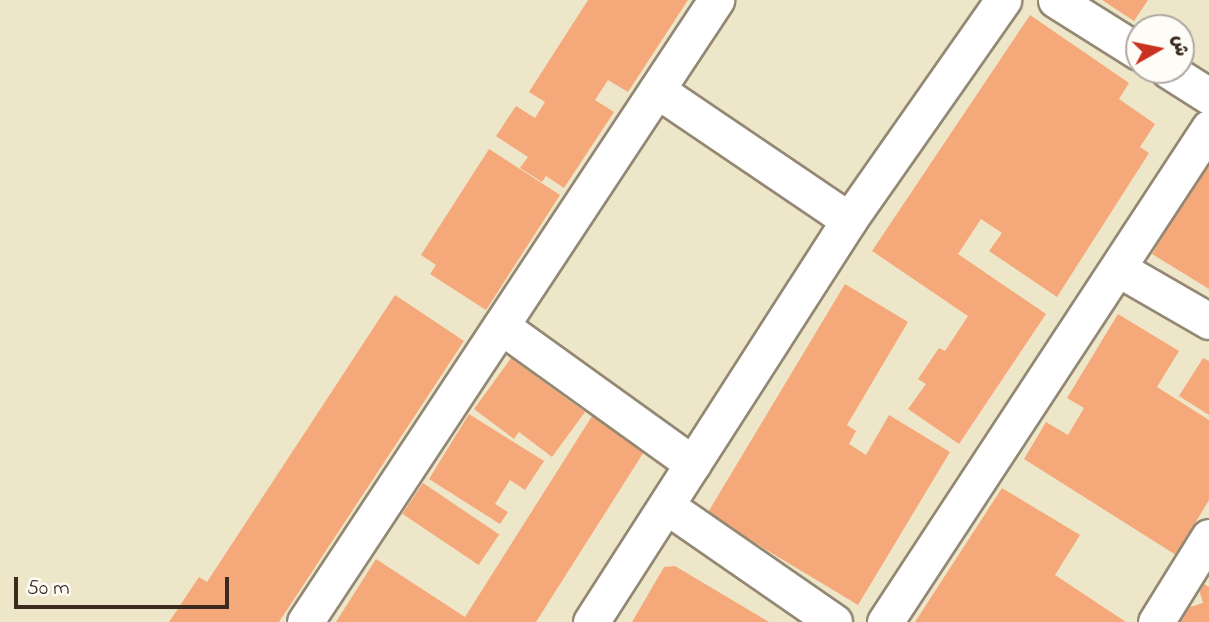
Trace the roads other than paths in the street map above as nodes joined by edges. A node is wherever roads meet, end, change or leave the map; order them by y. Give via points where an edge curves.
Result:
1 (716, 0) edge
2 (1003, 0) edge
3 (1056, 0) edge
4 (1125, 43) edge
5 (1190, 84) edge
6 (660, 92) junction
7 (1209, 96) edge
8 (1209, 128) edge
9 (849, 220) junction
10 (1119, 269) junction
11 (1209, 321) edge
12 (501, 326) junction
13 (693, 464) junction
14 (668, 507) junction
15 (1209, 537) edge
16 (305, 622) edge
17 (591, 622) edge
18 (834, 622) edge
19 (885, 622) edge
20 (1156, 622) edge

1 - 6 street
2 - 9 street
3 - 4 street
5 - 7 street
6 - 9 street
6 - 12 street
8 - 10 street
9 - 13 street
10 - 11 street
10 - 19 street
12 - 13 street
12 - 16 street
13 - 14 street
14 - 17 street
14 - 18 street
15 - 20 street

